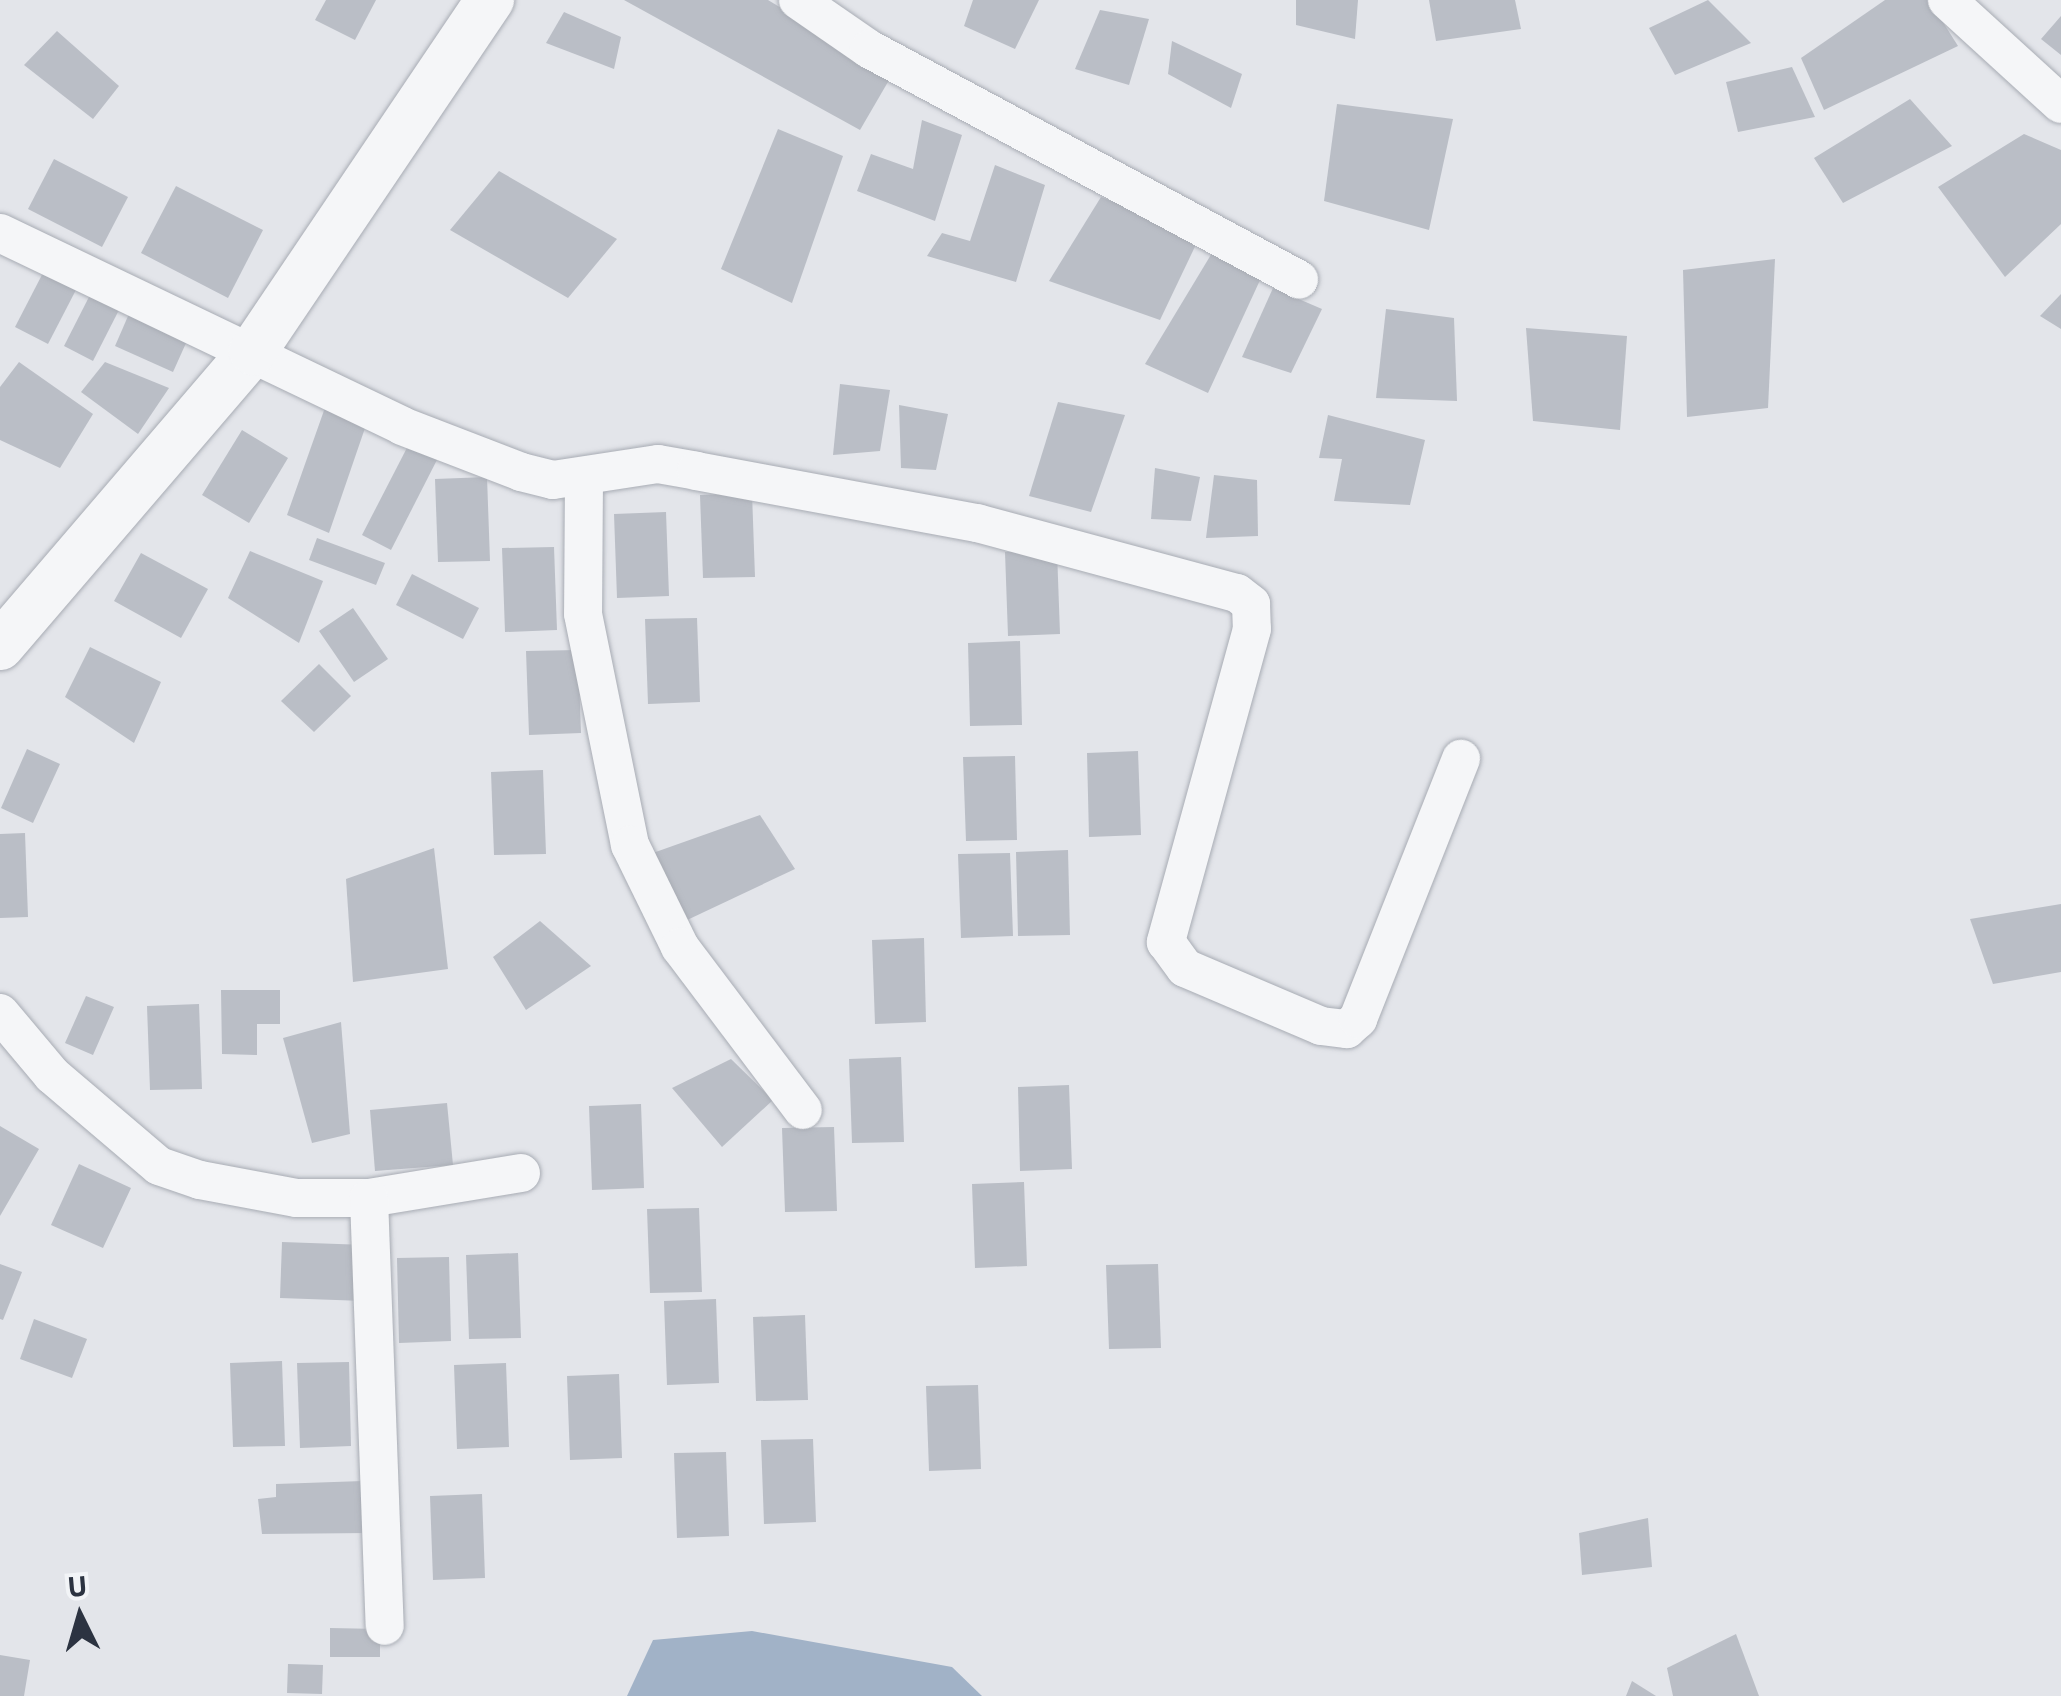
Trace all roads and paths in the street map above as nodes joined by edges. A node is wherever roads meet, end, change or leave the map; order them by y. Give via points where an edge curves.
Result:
1 (490, 0) edge
2 (798, 0) edge
3 (1948, 0) edge
4 (2061, 104) edge
5 (0, 233) edge
6 (1298, 280) dead end
7 (254, 351) junction
8 (584, 478) junction
9 (0, 646) edge
10 (1462, 758) dead end
11 (0, 1013) edge
12 (803, 1110) dead end
13 (520, 1173) dead end
14 (370, 1198) junction
15 (385, 1626) dead end

1 - 7 street
2 - 6 street via 869,49
3 - 4 street
5 - 7 street
7 - 8 street via 521,472
7 - 9 street
8 - 10 street via 658,464 696,470 977,523 1237,593 1251,604 1252,628 1166,942 1185,968 1321,1026 1358,1019
8 - 12 street via 583,614 630,845 680,947
11 - 14 street via 52,1075 158,1166 296,1198
13 - 14 street
14 - 15 street

